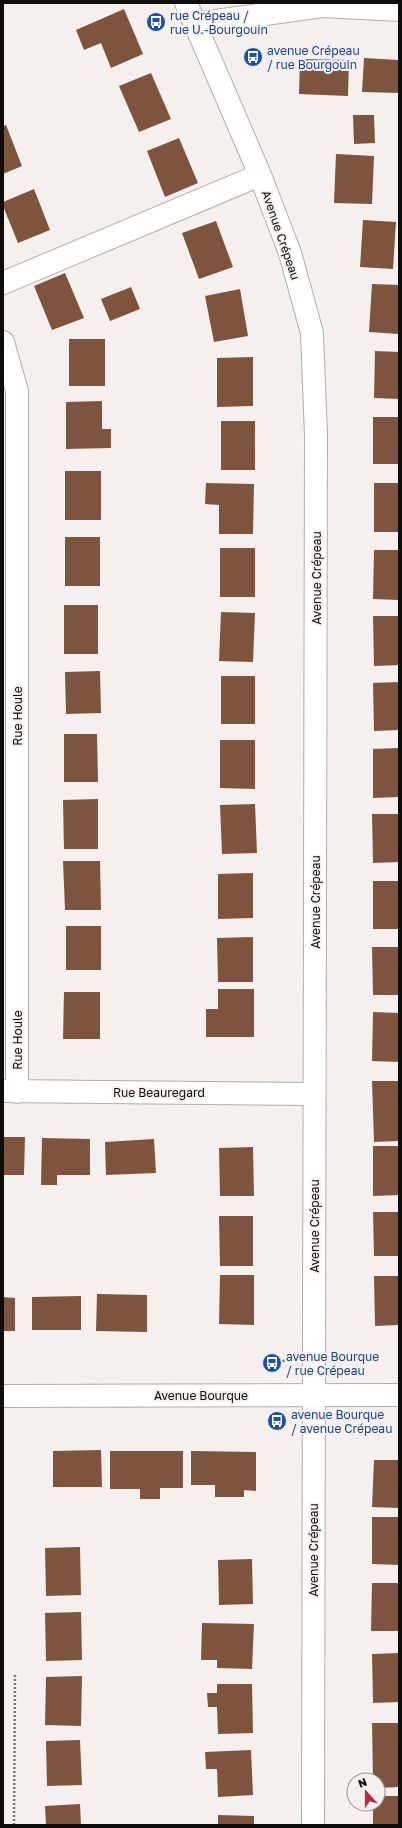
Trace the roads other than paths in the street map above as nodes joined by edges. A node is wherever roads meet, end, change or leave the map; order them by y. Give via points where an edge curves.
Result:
1 (186, 3) edge
2 (399, 10) edge
3 (194, 24) junction
4 (260, 175) junction
5 (3, 283) edge
6 (3, 342) edge
7 (10, 1092) edge
8 (314, 1094) junction
9 (314, 1395) junction
10 (399, 1395) edge
11 (3, 1396) edge
12 (313, 1825) edge

1 - 3 street, Avenue Crépeau
2 - 3 street via 322,6
3 - 4 street, Avenue Crépeau
4 - 5 street
4 - 8 street, Avenue Crépeau via 290,253 312,333 316,435
6 - 7 street, Rue Houle via 17,391
7 - 8 street, Rue Beauregard
8 - 9 street, Avenue Crépeau
9 - 10 street, Avenue Bourque
9 - 11 street, Avenue Bourque
9 - 12 street, Avenue Crépeau

